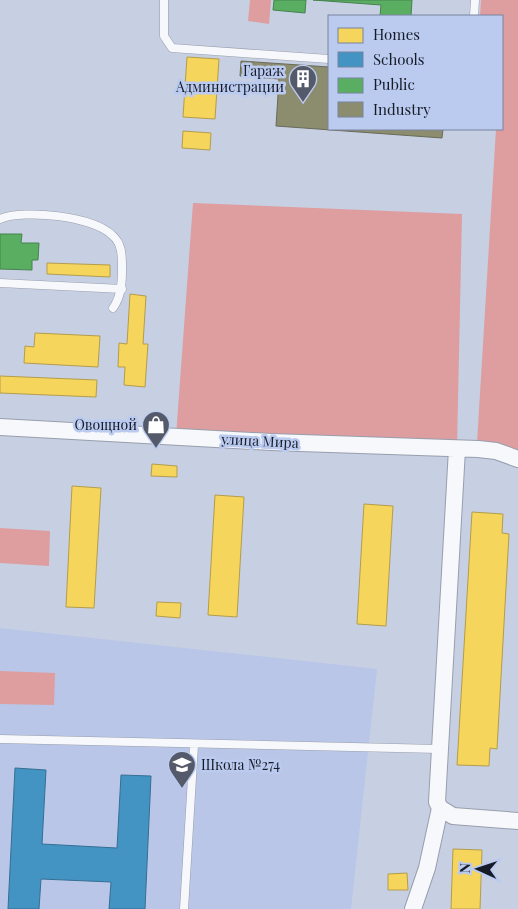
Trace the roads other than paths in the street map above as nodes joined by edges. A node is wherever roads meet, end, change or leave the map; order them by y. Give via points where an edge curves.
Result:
1 (164, 0) edge
2 (475, 0) edge
3 (474, 15) edge
4 (328, 59) edge
5 (0, 219) edge
6 (0, 283) edge
7 (122, 289) junction
8 (114, 308) dead end
9 (0, 427) edge
10 (457, 449) junction
11 (518, 459) edge
12 (0, 739) edge
13 (194, 745) junction
14 (439, 749) junction
15 (440, 808) junction
16 (518, 821) edge
17 (184, 909) edge
18 (412, 909) edge

1 - 4 lane via 164,36 172,48
2 - 3 lane
5 - 7 lane via 30,214 81,220 100,227 120,245
6 - 7 lane
7 - 8 lane
9 - 10 street, улица Мира
10 - 11 street, улица Мира via 496,451
10 - 14 street
12 - 13 lane
13 - 14 lane
13 - 17 lane
14 - 15 street via 436,795
15 - 16 street via 452,816
15 - 18 street via 428,868

